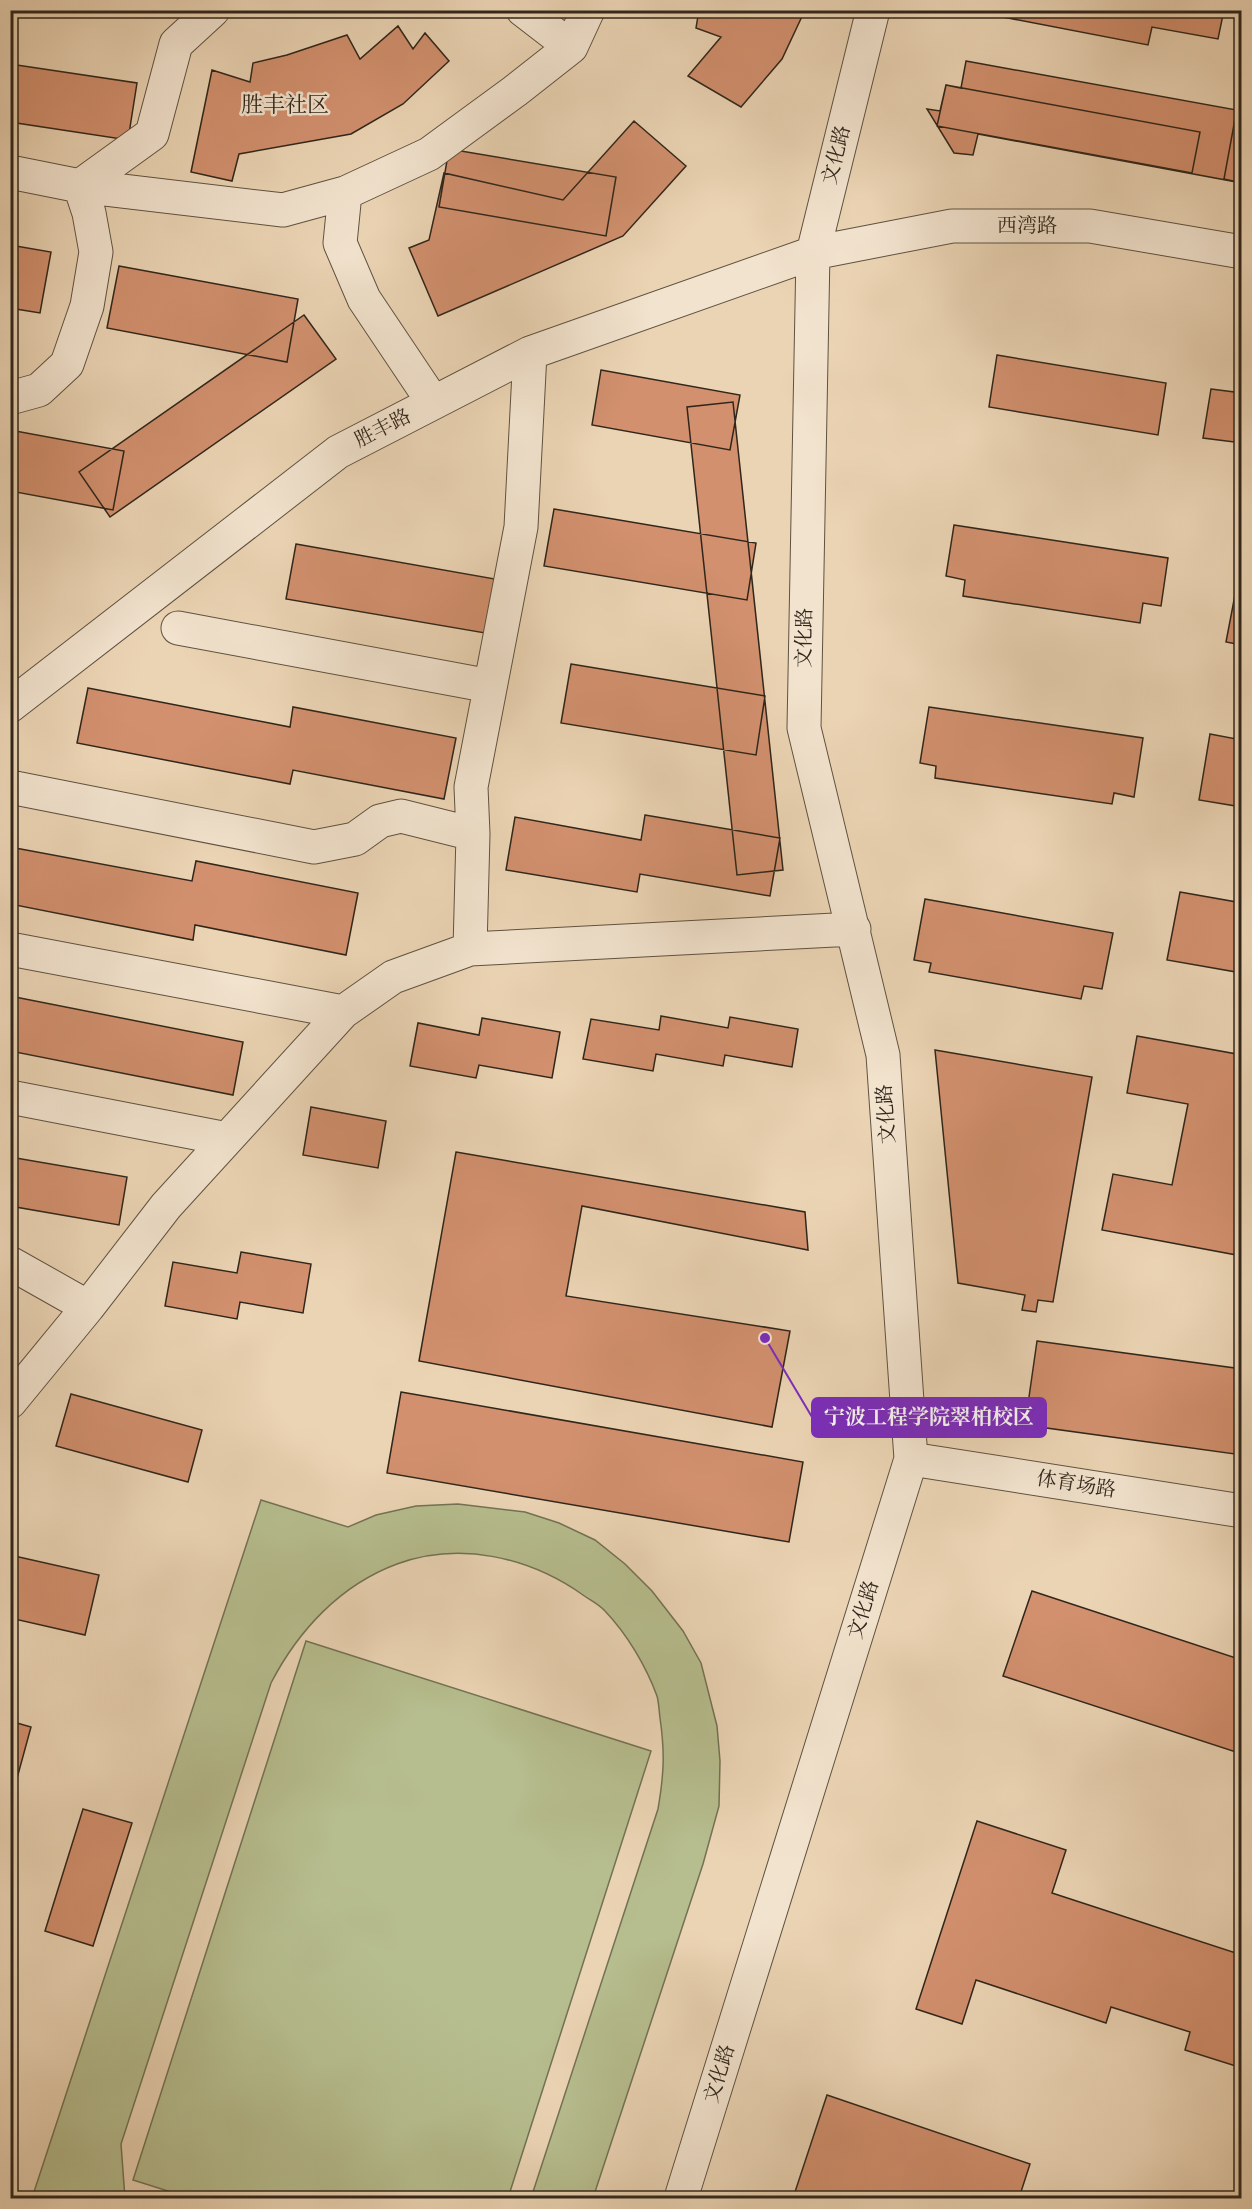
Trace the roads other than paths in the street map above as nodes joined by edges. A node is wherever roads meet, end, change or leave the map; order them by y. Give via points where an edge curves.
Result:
1 (213, 10) edge
2 (523, 10) edge
3 (588, 10) edge
4 (873, 10) edge
5 (571, 47) junction
6 (10, 172) edge
7 (80, 186) junction
8 (345, 193) junction
9 (1242, 252) edge
10 (813, 253) junction
11 (530, 353) junction
12 (10, 398) edge
13 (434, 402) junction
14 (178, 628) dead end
15 (490, 686) junction
16 (10, 706) edge
17 (10, 788) edge
18 (473, 834) junction
19 (854, 929) junction
20 (10, 949) edge
21 (470, 949) junction
22 (343, 1012) junction
23 (10, 1097) edge
24 (227, 1138) junction
25 (10, 1263) edge
26 (88, 1307) junction
27 (10, 1402) edge
28 (911, 1459) junction
29 (1242, 1511) edge
30 (681, 2199) edge

1 - 7 street via 176,44 152,134
2 - 5 street
3 - 5 street
4 - 10 street, 文化路
5 - 8 street via 429,154
6 - 7 street
7 - 8 street via 283,210
7 - 12 street via 96,252 84,316 67,364 39,390
8 - 13 street via 340,243 364,299
9 - 10 street, 西湾路 via 1090,226 952,226
10 - 11 street, 胜丰路
10 - 19 street, 文化路 via 804,728
11 - 13 street, 胜丰路
11 - 15 street via 521,527
13 - 16 street, 胜丰路 via 338,452
14 - 15 street
15 - 18 street via 471,787
17 - 18 street via 314,847 355,839 380,821 401,816
18 - 21 street
19 - 21 street
19 - 28 street, 文化路 via 883,1055
20 - 22 street
21 - 22 street via 393,977
22 - 24 street
23 - 24 street
24 - 26 street via 166,1206
25 - 26 street
26 - 27 street
28 - 29 street, 体育场路
28 - 30 street, 文化路

